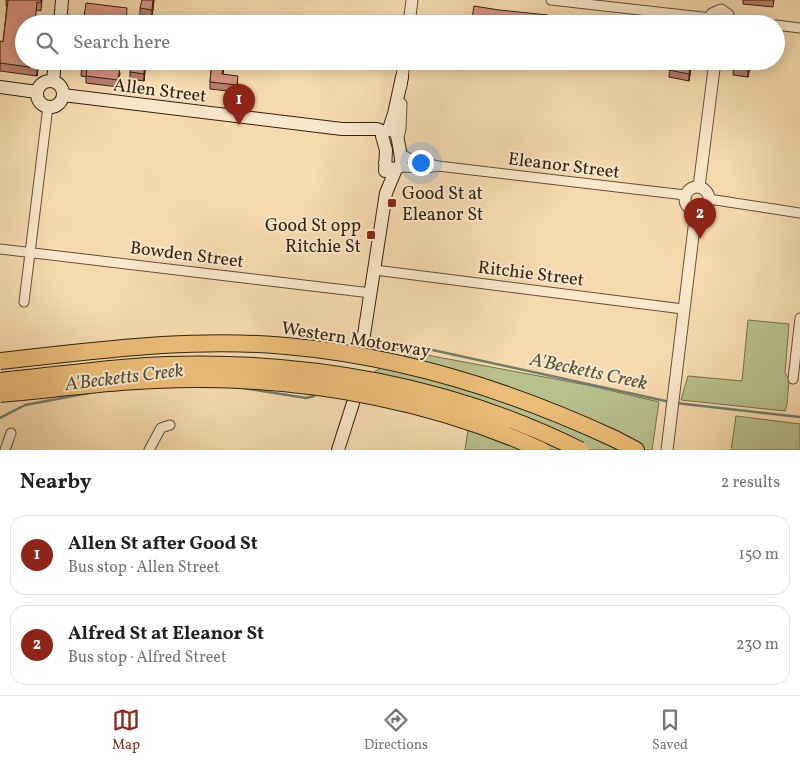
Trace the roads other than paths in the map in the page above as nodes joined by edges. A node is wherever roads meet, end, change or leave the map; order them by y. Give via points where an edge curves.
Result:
1 (62, 0) edge
2 (412, 0) edge
3 (551, 0) edge
4 (722, 5) edge
5 (61, 15) edge
6 (410, 15) edge
7 (665, 15) edge
8 (714, 15) edge
9 (785, 26) edge
10 (800, 28) edge
11 (54, 70) edge
12 (403, 70) edge
13 (714, 70) edge
14 (402, 78) joint
15 (53, 81) junction
16 (0, 87) edge
17 (37, 92) junction
18 (63, 95) junction
19 (48, 106) junction
20 (389, 135) junction
21 (395, 163) junction
22 (699, 187) junction
23 (685, 196) junction
24 (709, 199) junction
25 (696, 211) junction
26 (800, 213) edge
27 (0, 249) edge
28 (30, 252) junction
29 (375, 270) junction
30 (371, 293) junction
31 (24, 302) dead end
32 (683, 309) junction
33 (800, 318) edge
34 (361, 354) dead end
35 (0, 361) edge
36 (793, 379) dead end
37 (0, 381) edge
38 (0, 394) edge
39 (353, 402) dead end
40 (157, 419) dead end
41 (170, 425) dead end
42 (161, 428) junction
43 (11, 433) dead end
44 (615, 439) junction
45 (5, 450) edge
46 (149, 450) edge
47 (338, 450) edge
48 (541, 450) edge
49 (580, 450) edge
50 (632, 450) edge
51 (636, 450) edge
52 (667, 450) edge

1 - 5 main road
2 - 6 street
3 - 7 street
4 - 8 street
9 - 10 street
11 - 15 main road
12 - 14 street
13 - 22 street
14 - 20 main road
15 - 17 main road via 42,84
15 - 18 main road via 59,84
16 - 17 main road
17 - 19 main road via 41,102
18 - 19 main road via 60,102
18 - 20 main road, Allen Street via 342,129 367,136
19 - 28 street
20 - 21 main road via 386,150
20 - 21 main road via 398,148
21 - 23 street, Eleanor Street via 409,158 438,166
21 - 29 main road via 386,193
22 - 23 street via 689,190
22 - 24 street via 705,190
23 - 25 street via 686,206
24 - 25 street via 706,207
24 - 26 street
25 - 32 street
27 - 28 street, Bowden Street
28 - 30 street, Bowden Street
28 - 31 street
29 - 30 main road
29 - 32 street, Ritchie Street
30 - 34 main road
32 - 52 street
33 - 36 street
35 - 44 highway, Western Motorway, bridge via 188,344 285,345 454,377 562,415
37 - 49 highway, bridge via 164,365 251,365 304,370 440,396
38 - 48 highway, bridge via 202,378 279,382 362,394 438,412
39 - 47 main road
40 - 42 street
41 - 42 street
42 - 46 street
43 - 45 street
44 - 50 highway, Western Motorway
44 - 51 highway

